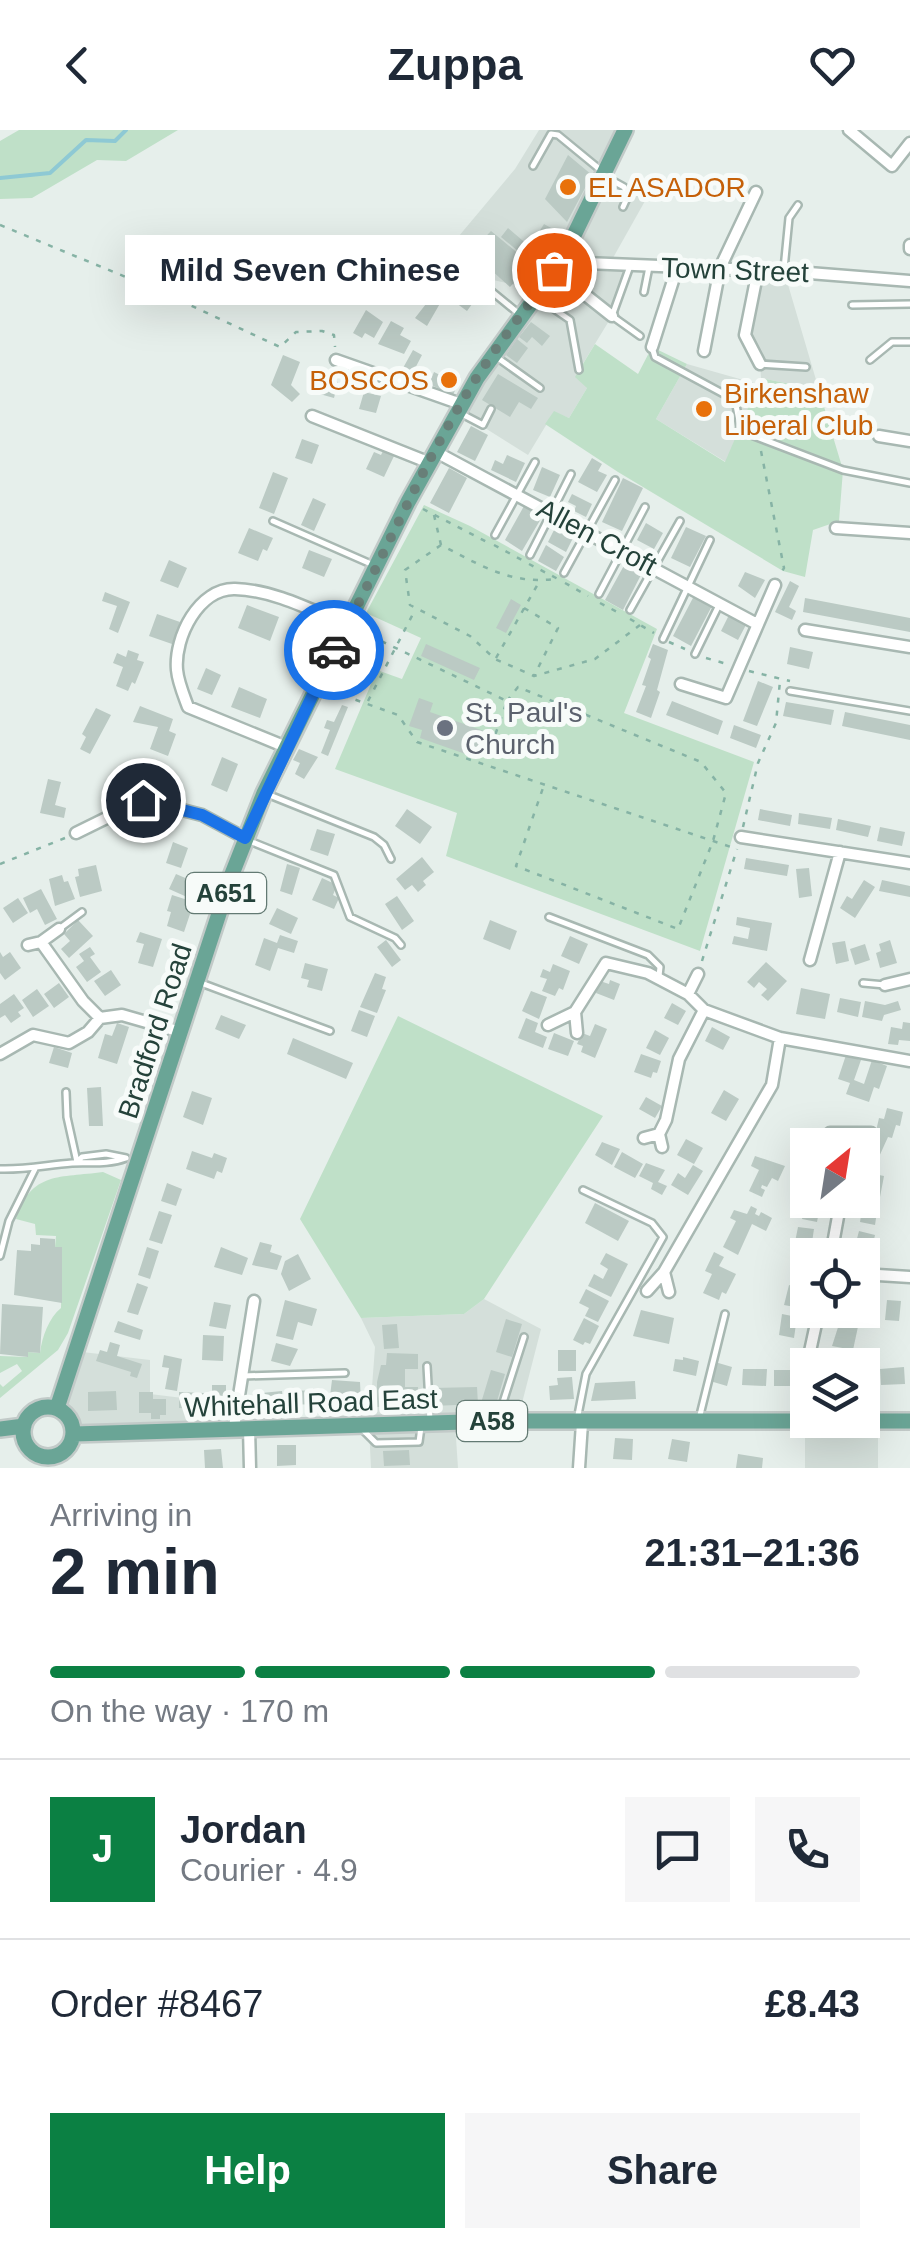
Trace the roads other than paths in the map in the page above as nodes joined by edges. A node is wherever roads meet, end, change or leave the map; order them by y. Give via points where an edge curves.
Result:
1 (625, 130) edge
2 (849, 130) edge
3 (910, 144) edge
4 (533, 166) dead end
5 (604, 174) junction
6 (756, 192) dead end
7 (798, 205) dead end
8 (623, 208) dead end
9 (557, 266) junction
10 (630, 266) junction
11 (462, 267) dead end
12 (648, 267) junction
13 (677, 268) junction
14 (720, 268) junction
15 (758, 270) junction
16 (784, 271) junction
17 (910, 282) edge
18 (644, 292) dead end
19 (535, 296) junction
20 (910, 304) edge
21 (852, 305) dead end
22 (520, 316) junction
23 (612, 316) junction
24 (640, 336) dead end
25 (910, 342) edge
26 (652, 347) joint
27 (704, 351) dead end
28 (493, 354) junction
29 (336, 360) road end
30 (870, 360) dead end
31 (760, 364) joint
32 (806, 367) dead end
33 (579, 370) dead end
34 (540, 388) dead end
35 (459, 408) junction
36 (491, 410) dead end
37 (312, 416) dead end
38 (880, 436) dead end
39 (910, 441) edge
40 (433, 457) junction
41 (535, 462) dead end
42 (571, 474) dead end
43 (615, 480) dead end
44 (910, 484) edge
45 (518, 494) junction
46 (645, 507) dead end
47 (552, 512) junction
48 (273, 521) dead end
49 (680, 521) dead end
50 (836, 528) dead end
51 (587, 533) junction
52 (910, 533) edge
53 (495, 535) dead end
54 (710, 540) dead end
55 (622, 551) junction
56 (530, 555) dead end
57 (375, 566) junction
58 (654, 569) junction
59 (564, 573) road end
60 (775, 585) road end
61 (688, 586) junction
62 (599, 594) dead end
63 (720, 603) junction
64 (630, 610) dead end
65 (757, 624) junction
66 (347, 626) junction
67 (806, 630) dead end
68 (664, 638) road end
69 (910, 647) edge
70 (695, 654) road end
71 (681, 684) dead end
72 (790, 691) dead end
73 (910, 711) edge
74 (286, 746) junction
75 (264, 793) junction
76 (76, 833) road end
77 (245, 838) junction
78 (739, 843) road end
79 (840, 852) junction
80 (391, 859) dead end
81 (910, 863) edge
82 (82, 912) dead end
83 (549, 917) dead end
84 (59, 929) joint
85 (41, 942) junction
86 (28, 945) dead end
87 (401, 945) dead end
88 (810, 960) dead end
89 (698, 974) dead end
90 (659, 979) junction
91 (910, 979) edge
92 (198, 982) junction
93 (862, 983) dead end
94 (885, 985) joint
95 (688, 994) junction
96 (704, 1010) junction
97 (575, 1012) junction
98 (100, 1018) junction
99 (548, 1025) dead end
100 (330, 1031) dead end
101 (181, 1032) junction
102 (577, 1032) dead end
103 (780, 1038) junction
104 (0, 1054) edge
105 (910, 1061) edge
106 (66, 1092) dead end
107 (659, 1134) junction
108 (644, 1138) dead end
109 (662, 1147) dead end
110 (132, 1160) junction
111 (77, 1162) junction
112 (35, 1168) junction
113 (0, 1169) edge
114 (583, 1190) dead end
115 (0, 1256) edge
116 (664, 1272) junction
117 (880, 1275) edge
118 (910, 1277) edge
119 (647, 1291) dead end
120 (669, 1292) dead end
121 (254, 1301) dead end
122 (725, 1314) dead end
123 (524, 1337) dead end
124 (426, 1366) dead end
125 (345, 1373) dead end
126 (243, 1376) junction
127 (57, 1408) junction
128 (497, 1420) junction
129 (880, 1421) edge
130 (910, 1421) edge
131 (698, 1422) junction
132 (790, 1422) edge
133 (579, 1423) junction
134 (426, 1424) junction
135 (24, 1426) junction
136 (242, 1428) junction
137 (0, 1429) edge
138 (74, 1434) junction
139 (40, 1462) edge
140 (250, 1468) edge
141 (578, 1468) edge

1 - 5 main road, Bradford Road / A651
2 - 3 street via 892,166
4 - 5 lane via 551,134
5 - 8 lane via 624,187
5 - 9 main road, Bradford Road / A651
6 - 14 street
7 - 16 lane via 789,218
9 - 10 street, Town Street
9 - 19 main road, Bradford Road / A651
9 - 23 street
10 - 12 street, Town Street
10 - 23 lane
11 - 22 lane
12 - 13 street, Town Street
12 - 18 lane
13 - 14 street, Town Street
13 - 26 street
14 - 15 street, Town Street
14 - 27 street
15 - 16 street, Town Street
15 - 31 street via 745,335
16 - 17 street, Town Street
19 - 22 main road, Bradford Road / A651
19 - 33 lane via 570,320
20 - 21 lane
22 - 28 main road, Bradford Road / A651
23 - 24 lane
25 - 30 lane via 892,342
26 - 44 lane via 655,357 735,400 741,431 843,470
28 - 34 lane
28 - 35 main road, Bradford Road / A651
29 - 35 street
31 - 32 lane
35 - 36 lane via 483,425
35 - 40 main road, Bradford Road / A651
37 - 40 street
38 - 39 street
40 - 45 street, Allen Croft
40 - 57 main road, Bradford Road / A651
41 - 45 lane
42 - 47 lane
43 - 51 lane
45 - 47 street, Allen Croft
45 - 53 lane
46 - 55 lane
47 - 51 street, Allen Croft
47 - 56 lane
48 - 57 lane
49 - 58 lane
50 - 52 street
51 - 55 street, Allen Croft
51 - 59 lane
54 - 61 lane
55 - 58 street, Allen Croft
55 - 62 lane
57 - 66 main road, Bradford Road / A651
58 - 61 street, Allen Croft
58 - 64 lane
60 - 65 street
61 - 63 street, Allen Croft
61 - 68 lane
63 - 65 street, Allen Croft
63 - 70 lane
65 - 71 street via 726,698
66 - 74 main road, Bradford Road / A651
66 - 74 street via 281,598 232,588 206,598 188,620 177,668 188,708
67 - 69 street
72 - 73 lane
74 - 75 main road, Bradford Road / A651
75 - 77 main road, Bradford Road / A651
75 - 80 lane via 374,838
76 - 77 street via 143,800 202,815
77 - 87 lane via 334,875 350,917
77 - 92 main road, Bradford Road / A651
78 - 79 street
79 - 81 street
79 - 88 street
82 - 84 lane
83 - 90 lane via 648,956 660,968
84 - 85 street
85 - 86 street
85 - 98 street
89 - 95 street
90 - 95 street
90 - 97 street via 606,962
91 - 94 street
92 - 100 lane
92 - 101 main road, Bradford Road / A651
93 - 94 lane
95 - 96 street
96 - 103 street
96 - 107 street via 678,1059
97 - 99 street
97 - 102 street
98 - 101 street via 122,1015
98 - 104 street via 68,1043 33,1035
101 - 110 main road, Bradford Road / A651
103 - 105 street
103 - 116 street via 772,1085
106 - 111 lane
107 - 108 street
107 - 109 street
110 - 111 lane via 106,1154
110 - 127 main road, Bradford Road / A651
111 - 112 lane
112 - 113 lane
112 - 115 lane via 8,1221
114 - 133 lane via 652,1223 663,1236 586,1374
116 - 119 street
116 - 120 street
117 - 118 street
121 - 126 street
122 - 131 lane
123 - 128 lane
124 - 134 lane
125 - 126 lane
126 - 136 street
127 - 135 main road via 40,1408
127 - 138 main road
128 - 133 main road, Whitehall Road East / A58
128 - 134 main road, Whitehall Road East / A58
129 - 130 main road, Whitehall Road East / A58
131 - 132 main road, Whitehall Road East / A58
131 - 133 main road, Whitehall Road East / A58
133 - 141 street
134 - 136 main road, Whitehall Road East / A58
135 - 137 main road
135 - 139 main road via 26,1445
136 - 138 main road, Whitehall Road East / A58
136 - 140 street
138 - 139 main road via 60,1455

